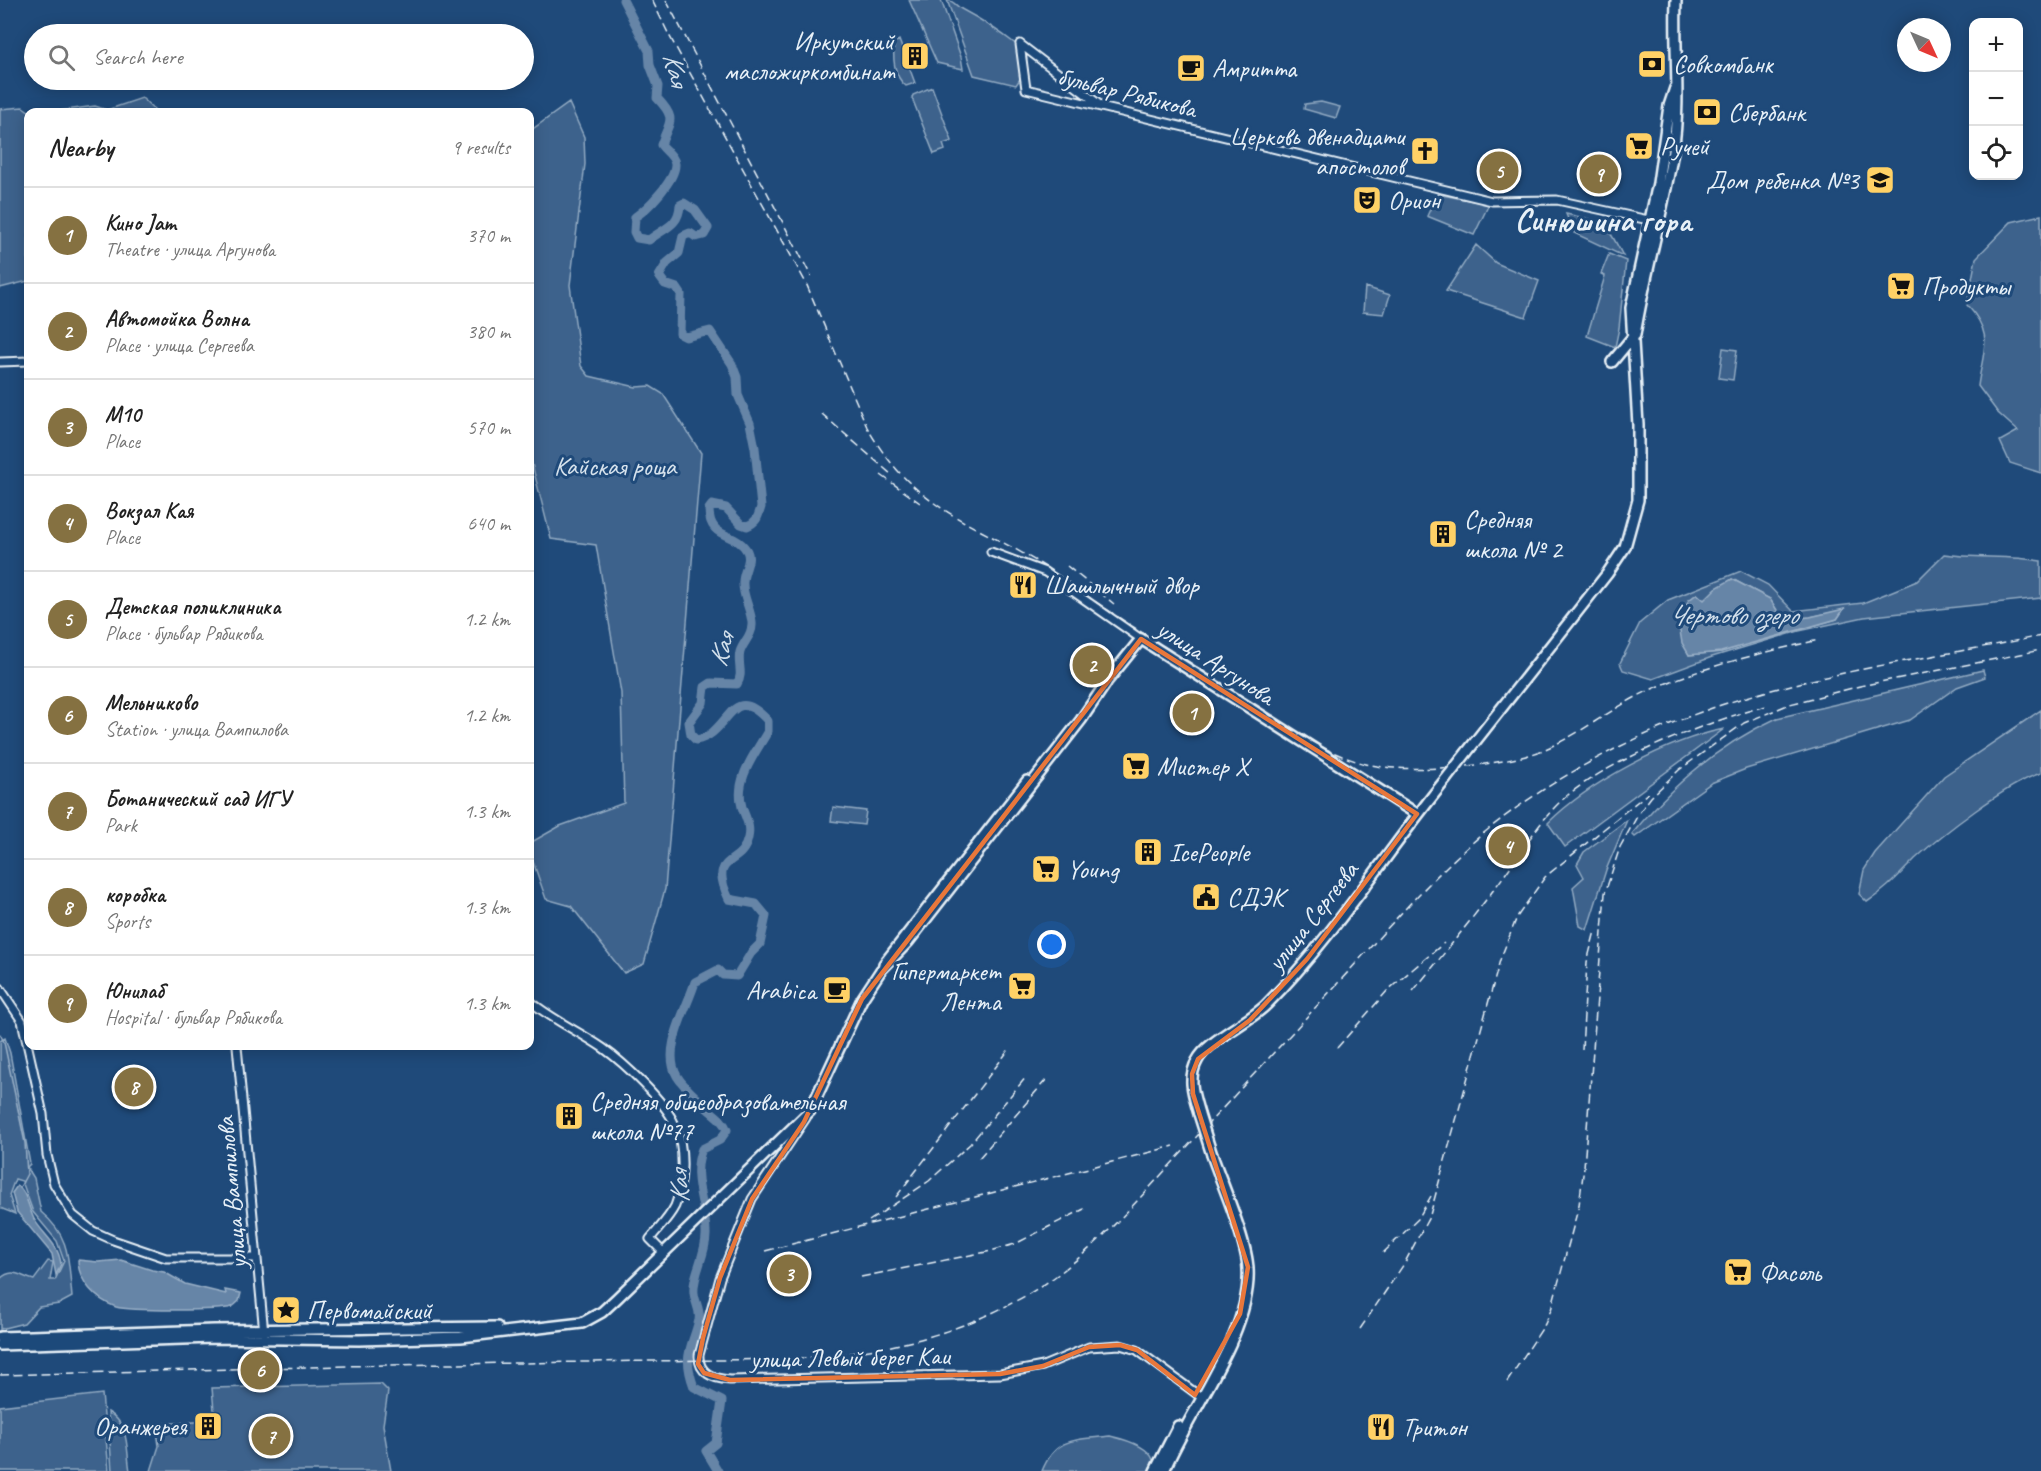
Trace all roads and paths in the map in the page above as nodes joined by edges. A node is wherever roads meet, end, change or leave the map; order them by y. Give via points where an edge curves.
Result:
1 (1676, 0) edge
2 (1102, 107) junction
3 (1654, 221) junction
4 (1631, 339) junction
5 (1633, 351) junction
6 (24, 361) edge
7 (0, 362) edge
8 (1612, 362) dead end
9 (991, 552) dead end
10 (1141, 639) junction
11 (1106, 683) junction
12 (1417, 814) junction
13 (883, 968) junction
14 (0, 988) edge
15 (534, 1004) edge
16 (24, 1027) edge
17 (29, 1050) edge
18 (237, 1050) edge
19 (810, 1111) junction
20 (763, 1157) junction
21 (775, 1168) junction
22 (663, 1252) junction
23 (257, 1258) junction
24 (364, 1329) junction
25 (462, 1332) junction
26 (263, 1334) junction
27 (0, 1337) edge
28 (363, 1340) junction
29 (0, 1345) edge
30 (1198, 1396) junction
31 (1155, 1471) edge
32 (1164, 1471) edge

1 - 3 main road via 1675,88 1669,106
2 - 2 street, бульвар Рябикова via 1020,44 1026,90
2 - 3 street, бульвар Рябикова via 1492,201 1557,200
3 - 4 main road via 1631,308
3 - 5 main road
4 - 5 main road
4 - 8 main road
5 - 12 main road, улица Сергеева, bridge via 1638,500 1624,546 1607,574
6 - 7 street
9 - 10 street, улица Аргунова via 1046,572
10 - 11 main road
10 - 12 main road, улица Аргунова
11 - 13 main road via 898,943
11 - 13 main road via 991,837 899,954
12 - 30 main road, улица Сергеева, bridge via 1307,959 1250,1020 1198,1059 1192,1074 1191,1086 1199,1114 1248,1267 1246,1297 1240,1314
13 - 19 main road via 862,999
14 - 16 street
15 - 22 street via 616,1058 675,1124 681,1149 678,1196 650,1239
17 - 23 street via 54,1184 73,1215 105,1237 166,1258
18 - 23 street, улица Вампилова
19 - 20 main road
19 - 21 street
20 - 21 street
20 - 22 main road
21 - 30 street, улица Левый берег Каи via 752,1198 720,1278 699,1355 698,1365 704,1372 730,1380 1000,1374 1043,1366 1089,1347 1120,1345 1137,1350
22 - 25 main road via 593,1318 582,1323
23 - 26 street, улица Вампилова
24 - 25 main road
24 - 26 main road
24 - 28 main road via 358,1335
25 - 28 main road
26 - 27 main road
26 - 28 main road
26 - 29 main road
30 - 31 main road
30 - 32 main road

